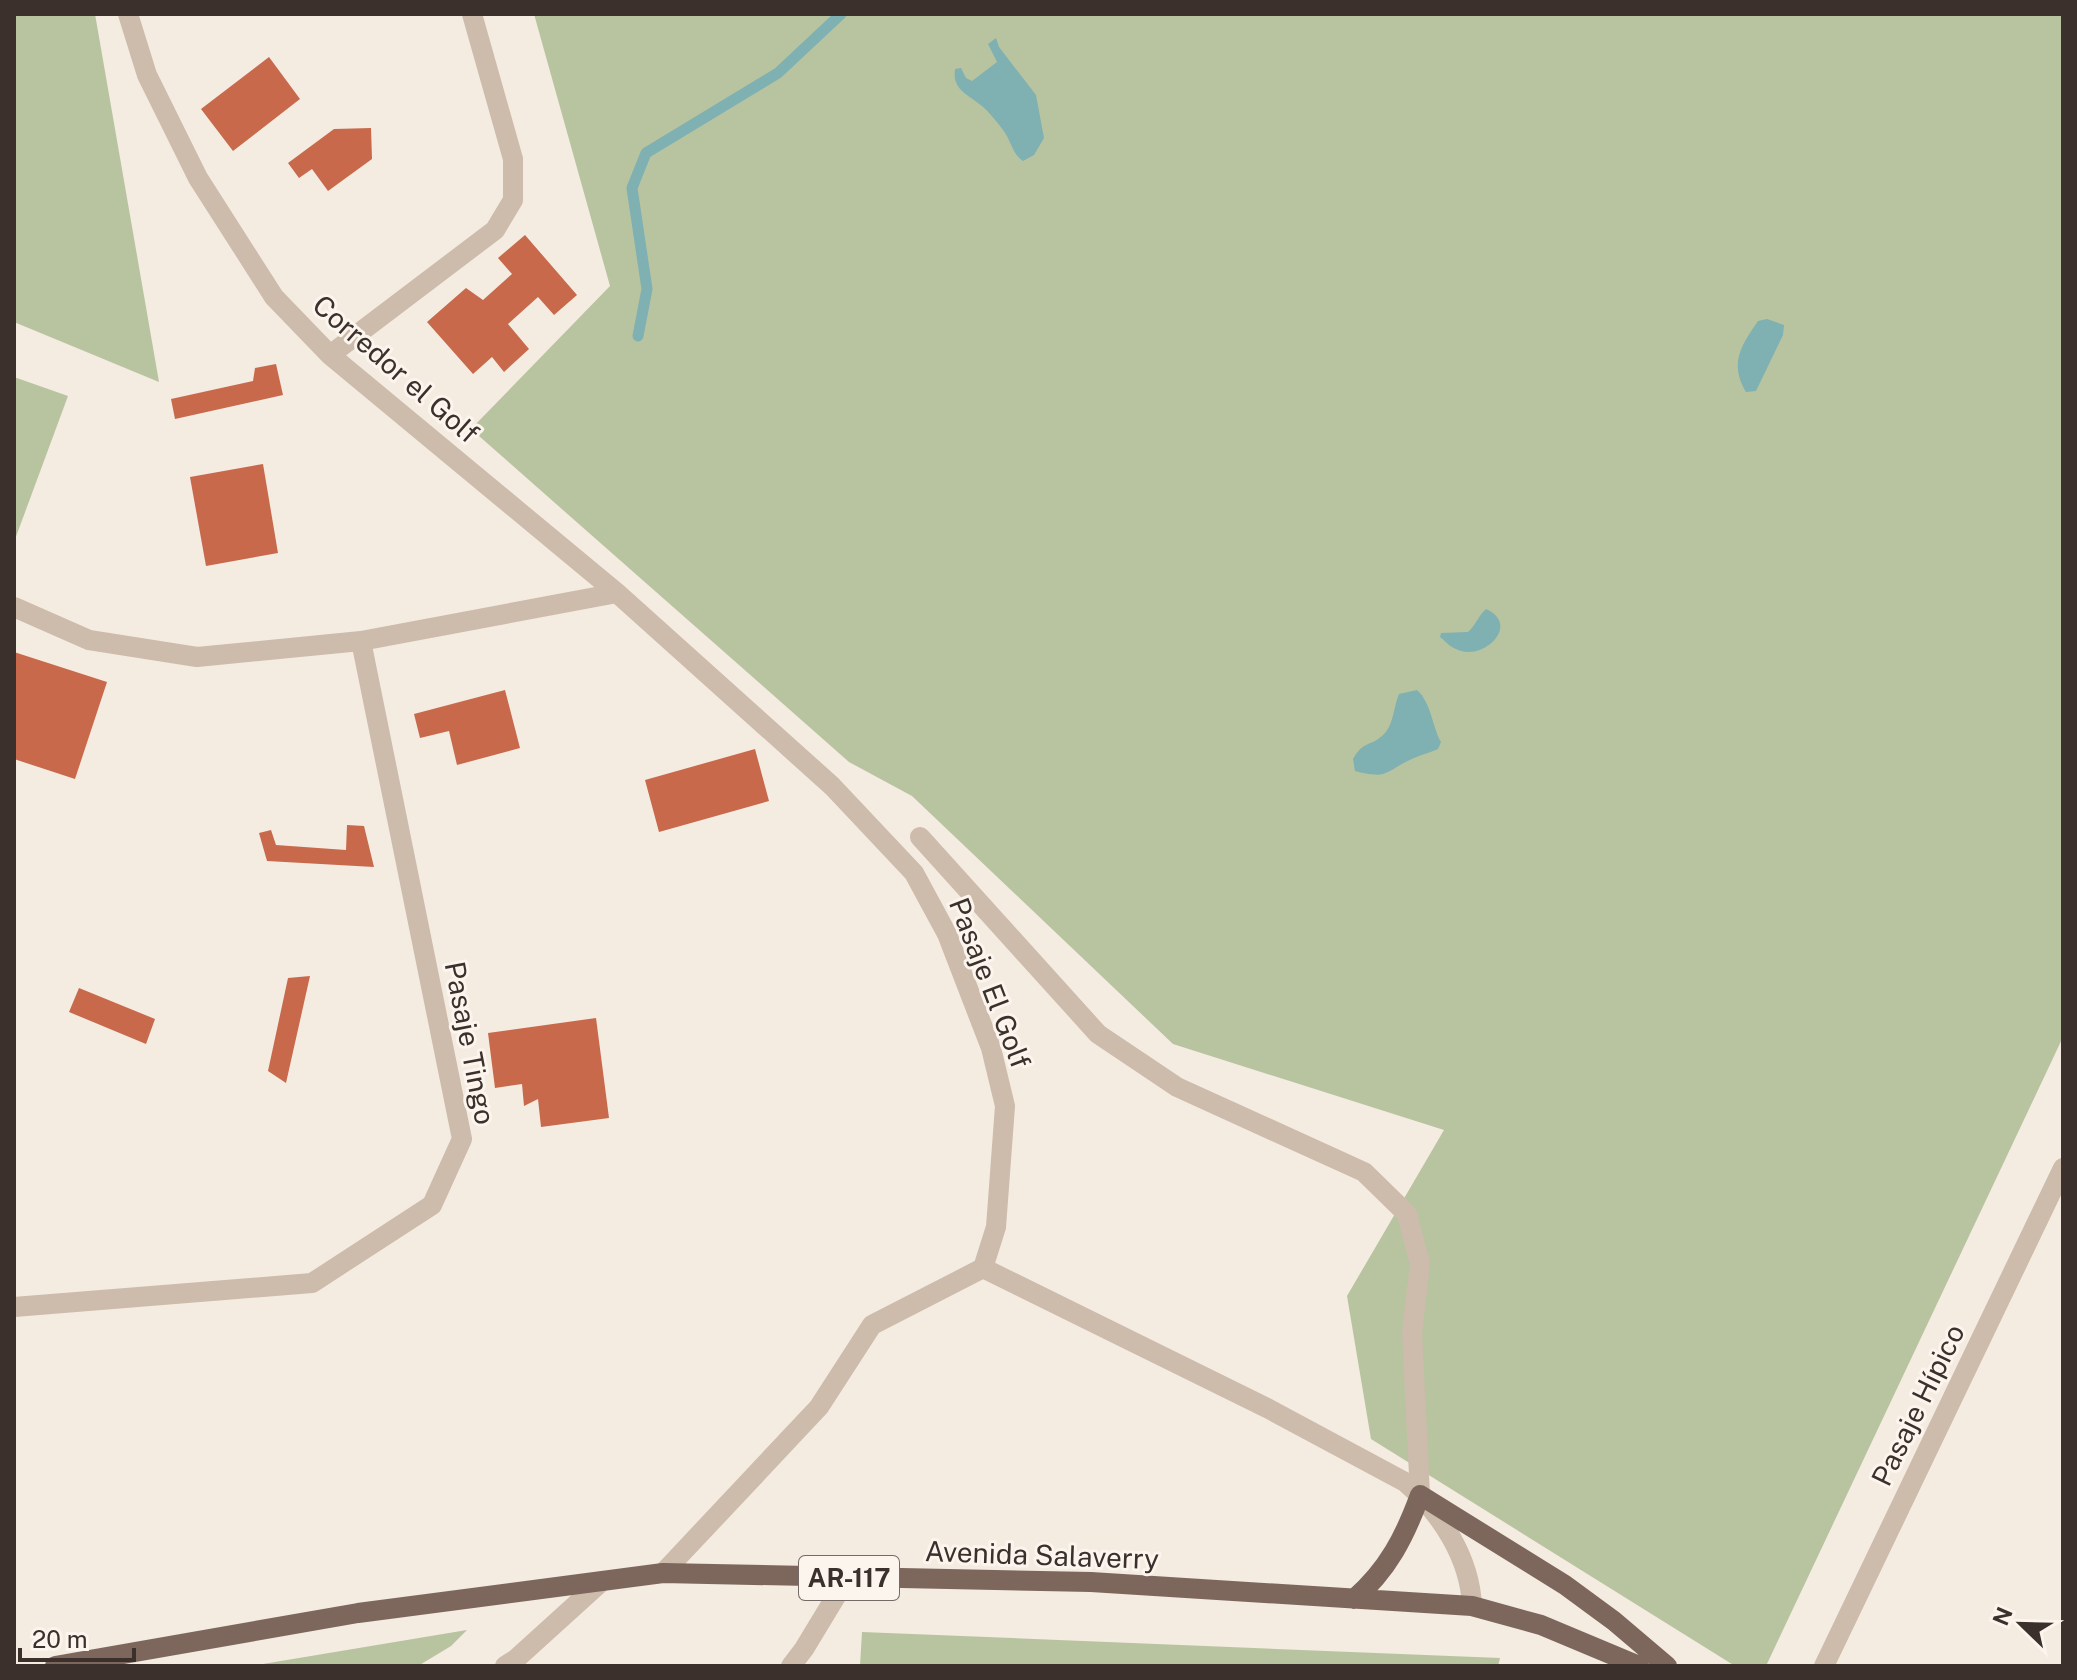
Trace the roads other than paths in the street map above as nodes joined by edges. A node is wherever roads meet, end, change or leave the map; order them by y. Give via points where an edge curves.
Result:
1 (128, 14) edge
2 (472, 14) edge
3 (330, 355) junction
4 (617, 593) junction
5 (14, 607) edge
6 (361, 641) junction
7 (920, 837) dead end
8 (2063, 1168) edge
9 (983, 1268) junction
10 (14, 1307) edge
11 (1420, 1495) junction
12 (663, 1573) junction
13 (847, 1578) junction
14 (602, 1581) junction
15 (1354, 1599) junction
16 (1472, 1606) junction
17 (55, 1666) edge
18 (505, 1666) edge
19 (791, 1666) edge
20 (1639, 1666) edge
21 (1667, 1666) edge
22 (1824, 1666) edge

1 - 3 street, Corredor el Golf via 147,75 198,178 274,297
2 - 3 street via 513,159 513,200 495,230
3 - 4 street, Corredor el Golf
4 - 6 street
4 - 9 street, Pasaje El Golf via 832,786 914,873 952,949 991,1048 1005,1106 996,1227
5 - 6 street via 89,640 197,657
6 - 10 street, Pasaje Tingo via 462,1139 432,1205 312,1283
7 - 11 street via 1098,1034 1177,1087 1364,1172 1407,1214 1420,1264 1412,1332
8 - 22 street, Pasaje Hípico
9 - 11 street via 1354,1453
9 - 12 street via 872,1325 819,1407
11 - 15 main road via 1386,1567
11 - 16 street via 1461,1555
11 - 21 main road via 1565,1585
12 - 13 main road, Avenida Salaverry / AR-117
12 - 14 main road, Avenida Salaverry / AR-117
13 - 15 main road, Avenida Salaverry / AR-117 via 1091,1582
13 - 19 street
14 - 17 main road, Avenida Salaverry / AR-117 via 358,1613
14 - 18 street
15 - 16 main road, Avenida Salaverry / AR-117
16 - 20 main road, Avenida Salaverry / AR-117 via 1541,1625

